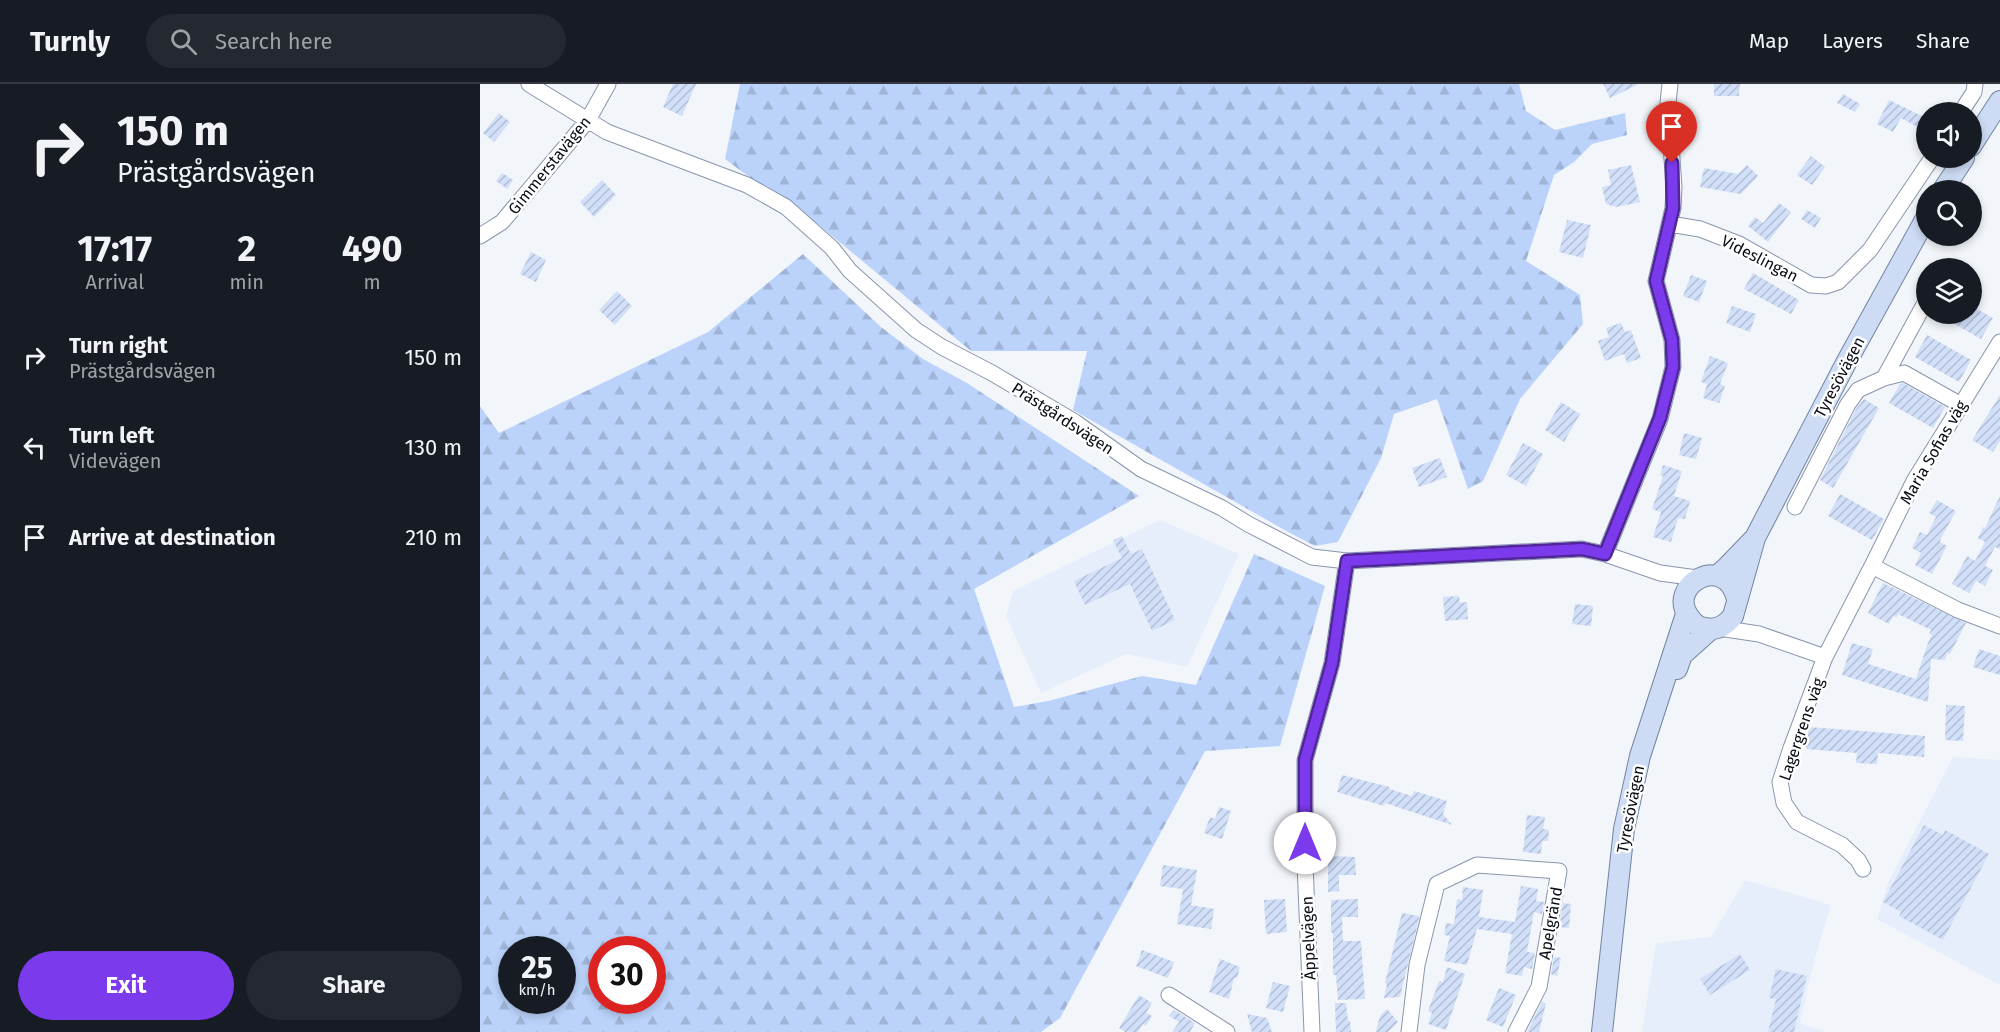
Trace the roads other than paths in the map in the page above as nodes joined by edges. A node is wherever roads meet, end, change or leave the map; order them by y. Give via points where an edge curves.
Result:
1 (529, 84) edge
2 (608, 84) edge
3 (1670, 84) edge
4 (1975, 84) edge
5 (2000, 100) edge
6 (1968, 102) edge
7 (588, 120) junction
8 (1982, 129) edge
9 (1925, 168) edge
10 (1670, 224) junction
11 (480, 236) edge
12 (1916, 236) edge
13 (1916, 319) edge
14 (2000, 342) edge
15 (1884, 378) junction
16 (1961, 405) junction
17 (1795, 507) dead end
18 (1755, 538) junction
19 (1605, 554) junction
20 (1347, 561) junction
21 (1872, 566) junction
22 (1660, 573) junction
23 (1707, 577) junction
24 (1737, 604) junction
25 (1685, 605) junction
26 (2000, 626) edge
27 (1715, 628) junction
28 (1759, 634) junction
29 (1825, 657) junction
30 (1863, 869) dead end
31 (1614, 903) junction
32 (1169, 995) dead end
33 (1227, 1032) edge
34 (1312, 1032) edge
35 (1409, 1032) edge
36 (1516, 1032) edge
37 (1602, 1032) edge

1 - 7 street, Prästgårdsvägen
2 - 7 street, Gimmerstavägen
3 - 10 street via 1674,187
4 - 6 street
5 - 8 main road
7 - 11 street, Gimmerstavägen via 502,222
7 - 20 street, Prästgårdsvägen via 607,132 757,190 786,207 892,310 942,347 1075,422 1141,469 1312,557
9 - 10 street, Videslingan via 1870,250 1838,282 1826,286 1811,285 1739,244 1700,229
10 - 19 street via 1656,281 1672,340 1673,367 1660,418
12 - 18 main road, Tyresövägen
13 - 15 street
14 - 16 street, Maria Sofias väg
15 - 16 street via 1904,374
15 - 17 street via 1858,390 1848,404
16 - 21 street, Maria Sofias väg via 1914,481
18 - 23 main road, Tyresövägen via 1727,567
18 - 24 main road, Tyresövägen
19 - 20 street, Prästgårdsvägen via 1582,549
19 - 22 street, Prästgårdsvägen
20 - 34 street, Äppelvägen via 1332,663 1305,760
21 - 26 street via 1958,610
21 - 29 street, Lagergrens väg
22 - 23 street, Prästgårdsvägen
22 - 25 street, Prästgårdsvägen via 1676,587
23 - 24 main road via 1730,584
23 - 25 main road, Tyresövägen via 1687,589
24 - 27 main road, Tyresövägen via 1728,622
24 - 28 street, Lagergrens väg
25 - 27 main road via 1694,623
25 - 31 main road, Tyresövägen via 1640,756 1624,829
27 - 28 street, Lagergrens väg
27 - 31 main road, Tyresövägen via 1682,655 1649,757
28 - 29 street, Lagergrens väg
29 - 30 street, Lagergrens väg via 1781,776 1782,793 1788,812 1797,822 1842,845
31 - 37 main road, Tyresövägen
32 - 33 street
35 - 36 street, Apelgränd via 1417,965 1437,884 1477,865 1559,871 1539,987

